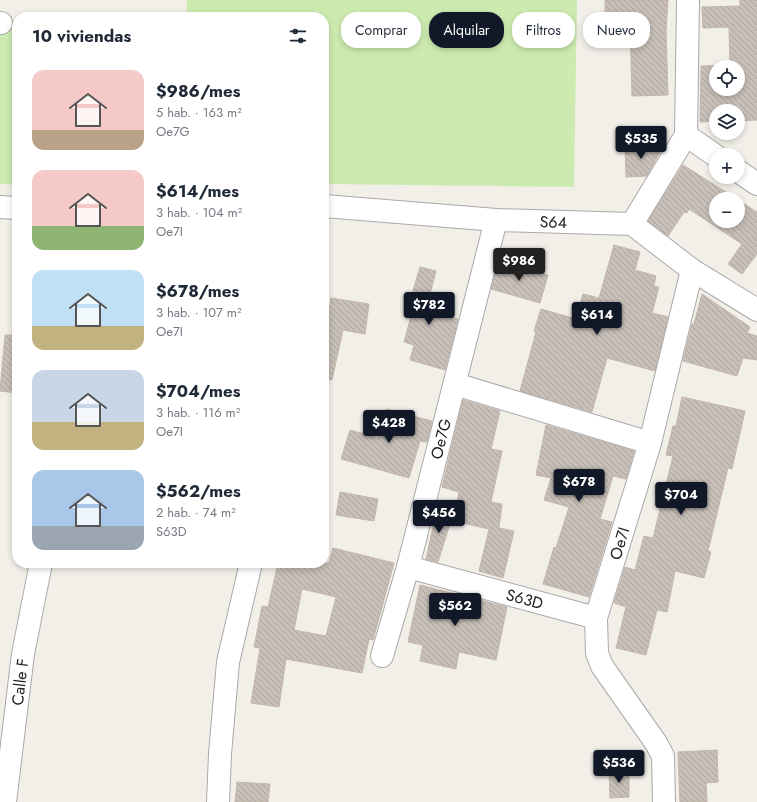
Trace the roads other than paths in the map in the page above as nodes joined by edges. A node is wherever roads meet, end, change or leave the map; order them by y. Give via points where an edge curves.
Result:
1 (688, 0) edge
2 (686, 135) junction
3 (709, 151) edge
4 (745, 176) edge
5 (757, 184) edge
6 (0, 207) edge
7 (12, 208) edge
8 (329, 210) edge
9 (496, 220) junction
10 (632, 224) junction
11 (692, 270) junction
12 (757, 310) edge
13 (455, 384) junction
14 (650, 443) junction
15 (40, 568) edge
16 (250, 568) edge
17 (408, 568) junction
18 (596, 618) junction
19 (382, 656) dead end
20 (5, 802) edge
21 (218, 802) edge
22 (664, 802) edge

1 - 2 street
2 - 3 street
2 - 10 street
4 - 5 street
6 - 7 street
8 - 9 street, S64
9 - 10 street, S64
9 - 13 street, Oe7G
10 - 11 street
11 - 12 street
11 - 14 street, Oe7I
13 - 14 street
13 - 17 street, Oe7G
14 - 18 street, Oe7I
15 - 20 street, Calle F via 24,654
16 - 21 street via 228,662
17 - 18 street, S63D
17 - 19 street, Oe7G
18 - 22 street, Oe7I via 597,653 602,666 656,742 663,756

